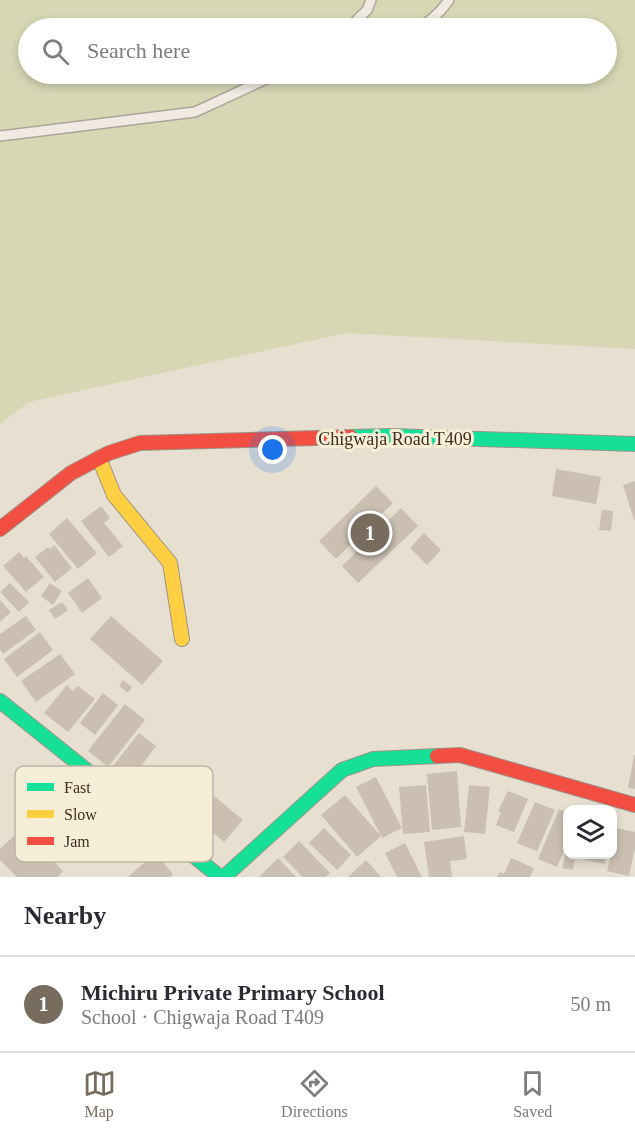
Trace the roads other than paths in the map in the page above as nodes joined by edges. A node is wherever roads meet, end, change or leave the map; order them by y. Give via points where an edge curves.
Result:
1 (371, 0) edge
2 (449, 0) edge
3 (358, 18) edge
4 (432, 18) edge
5 (255, 84) edge
6 (0, 136) edge
7 (635, 444) edge
8 (99, 458) junction
9 (0, 529) edge
10 (182, 639) dead end
11 (0, 701) edge
12 (79, 766) edge
13 (635, 805) edge
14 (203, 862) edge
15 (222, 877) edge

1 - 3 lane
2 - 4 lane
5 - 6 lane via 195,112
7 - 8 street, Chigwaja Road T409 via 391,436 140,443
8 - 9 street, Chigwaja Road T409 via 71,473
8 - 10 street via 114,495 170,562
11 - 12 street
13 - 15 street via 460,755 373,759 342,770
14 - 15 street

